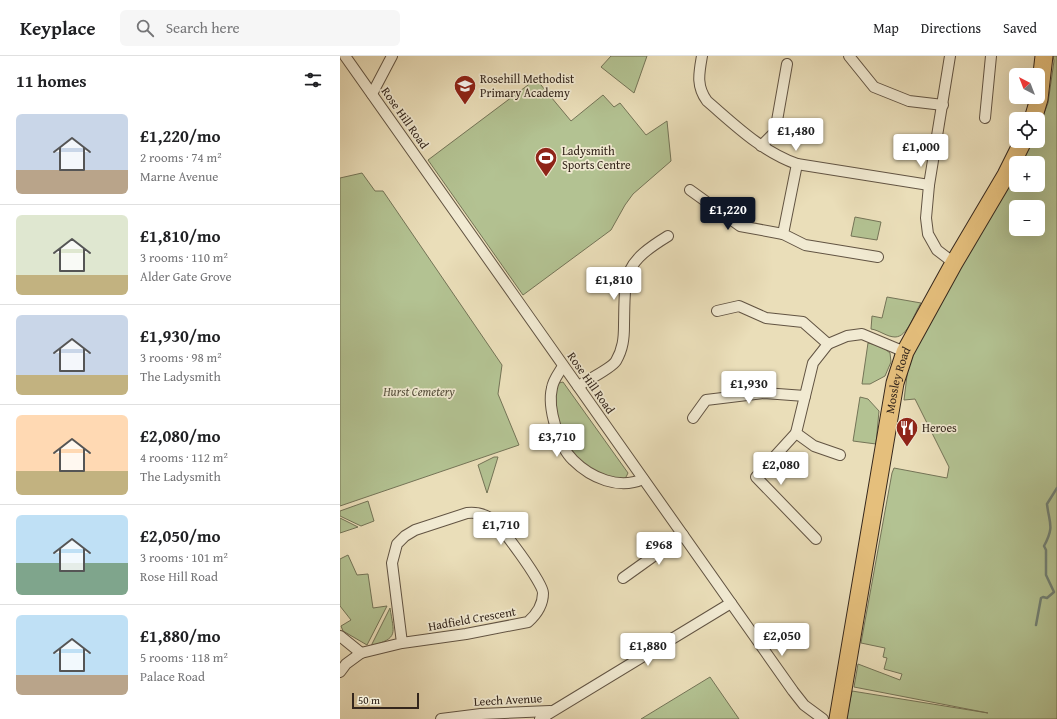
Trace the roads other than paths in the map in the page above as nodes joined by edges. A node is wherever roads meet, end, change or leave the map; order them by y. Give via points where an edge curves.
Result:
1 (345, 56) edge
2 (392, 56) edge
3 (702, 56) edge
4 (849, 56) edge
5 (950, 56) edge
6 (991, 56) edge
7 (1044, 56) edge
8 (787, 64) dead end
9 (372, 94) junction
10 (943, 105) junction
11 (1035, 112) edge
12 (985, 118) dead end
13 (761, 146) junction
14 (1020, 148) edge
15 (797, 164) junction
16 (929, 185) junction
17 (690, 190) dead end
18 (783, 234) junction
19 (668, 236) dead end
20 (878, 256) dead end
21 (954, 263) junction
22 (718, 310) dead end
23 (828, 344) junction
24 (905, 352) junction
25 (563, 366) junction
26 (578, 386) junction
27 (805, 396) junction
28 (693, 418) dead end
29 (796, 433) junction
30 (840, 455) dead end
31 (643, 479) junction
32 (683, 535) junction
33 (816, 539) dead end
34 (623, 578) dead end
35 (731, 603) junction
36 (340, 636) edge
37 (402, 644) junction
38 (361, 654) junction
39 (340, 672) edge
40 (553, 711) junction
41 (441, 719) edge
42 (540, 719) edge
43 (824, 719) edge
44 (838, 719) edge

1 - 9 street, Rose Hill Road
2 - 9 street
3 - 13 street via 698,78 702,94
4 - 10 street via 874,87 909,101
5 - 10 street
6 - 12 street
7 - 11 main road via 1040,99
8 - 13 street via 775,132
9 - 25 street, Rose Hill Road
10 - 16 street
13 - 15 street via 779,158
14 - 21 main road, Mossley Road
15 - 16 street
15 - 18 street
16 - 21 street via 926,218 928,234 937,250
17 - 18 street via 740,226
18 - 20 street via 805,245
19 - 26 street via 646,250 631,267 625,285 623,343 616,362
21 - 24 main road, Mossley Road
22 - 23 street via 738,306 766,318 803,322
23 - 24 street via 847,336 862,334
23 - 27 street via 813,363
24 - 44 main road, Mossley Road via 895,383
25 - 26 street, Rose Hill Road
25 - 31 street via 556,376 550,399 556,426 568,454 580,466 611,483 626,484
26 - 31 street, Rose Hill Road
27 - 28 street via 764,393 706,400
27 - 29 street
29 - 30 street via 814,446
29 - 33 street via 756,477
31 - 32 street, Rose Hill Road
32 - 34 street
32 - 35 street, Rose Hill Road
35 - 40 street
35 - 43 street, Rose Hill Road via 792,691 804,705
36 - 38 street
37 - 37 street, Hadfield Crescent via 392,563 397,544 415,530 467,513 475,512 492,519 513,543 543,591 542,604 536,616 528,622
37 - 38 street, Hadfield Crescent
38 - 39 street, Hadfield Crescent via 346,664
40 - 41 street, Leech Avenue via 481,714
40 - 42 street

